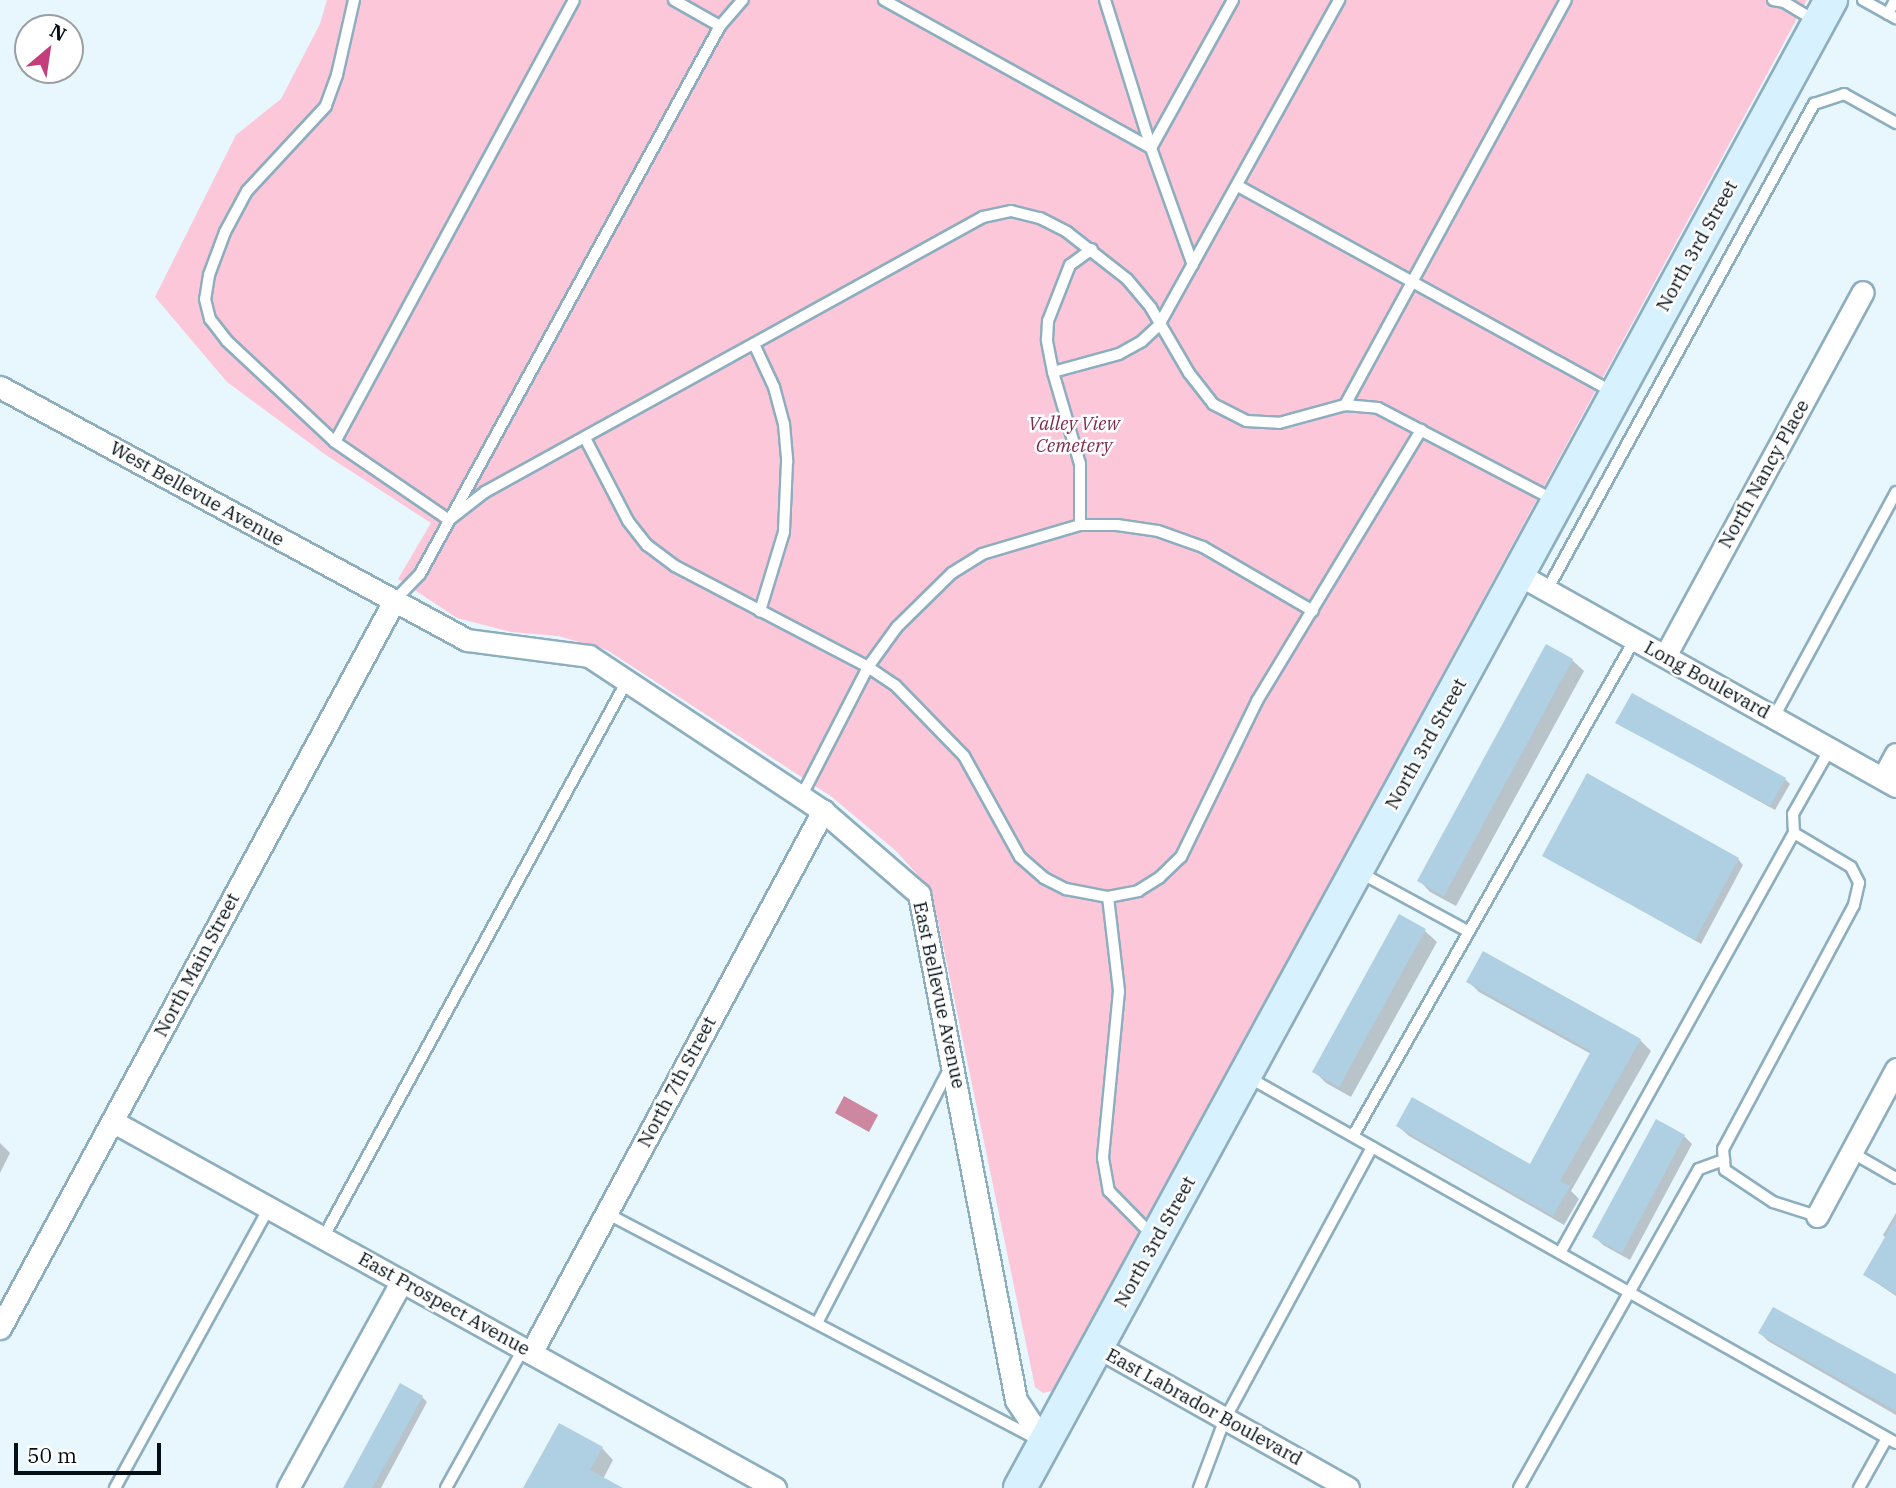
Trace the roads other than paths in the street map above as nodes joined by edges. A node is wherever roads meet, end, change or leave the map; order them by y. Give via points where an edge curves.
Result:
1 (354, 0) edge
2 (574, 0) edge
3 (674, 0) edge
4 (743, 0) edge
5 (884, 0) edge
6 (1105, 0) edge
7 (1233, 0) edge
8 (1339, 0) edge
9 (1566, 0) edge
10 (1782, 0) edge
11 (1863, 0) edge
12 (1895, 0) edge
13 (1824, 11) edge
14 (1892, 16) edge
15 (720, 26) junction
16 (1896, 123) edge
17 (1152, 148) junction
18 (1238, 186) junction
19 (1092, 249) junction
20 (1193, 265) junction
21 (1412, 284) junction
22 (1863, 292) dead end
23 (1159, 325) junction
24 (754, 344) junction
25 (1053, 372) junction
26 (0, 387) edge
27 (1616, 394) junction
28 (1345, 405) junction
29 (1421, 430) junction
30 (585, 438) junction
31 (335, 442) junction
32 (1896, 492) edge
33 (1558, 502) junction
34 (449, 520) junction
35 (1080, 525) junction
36 (1518, 574) junction
37 (1547, 590) junction
38 (394, 601) junction
39 (760, 611) junction
40 (1313, 611) junction
41 (1635, 639) junction
42 (1665, 656) junction
43 (868, 667) junction
44 (627, 681) junction
45 (1774, 717) junction
46 (1830, 749) junction
47 (1896, 754) edge
48 (1889, 782) edge
49 (801, 797) junction
50 (823, 811) junction
51 (1794, 833) junction
52 (1357, 871) junction
53 (1108, 897) junction
54 (1469, 932) junction
55 (953, 1062) junction
56 (1896, 1069) edge
57 (1245, 1075) junction
58 (112, 1121) junction
59 (1353, 1136) junction
60 (1372, 1147) junction
61 (1852, 1152) junction
62 (1724, 1160) junction
63 (1896, 1178) edge
64 (269, 1208) junction
65 (607, 1213) junction
66 (1817, 1216) joint
67 (323, 1238) junction
68 (1156, 1239) junction
69 (1560, 1253) junction
70 (402, 1281) junction
71 (1630, 1293) junction
72 (817, 1324) junction
73 (0, 1328) edge
74 (1098, 1347) junction
75 (527, 1351) junction
76 (1225, 1419) junction
77 (1891, 1441) edge
78 (1045, 1444) junction
79 (115, 1488) edge
80 (288, 1488) edge
81 (446, 1488) edge
82 (775, 1488) edge
83 (1020, 1488) edge
84 (1199, 1488) edge
85 (1348, 1488) edge
86 (1519, 1488) edge
87 (1859, 1488) edge

1 - 31 lane via 326,106 247,191 225,232 205,299 210,319 227,341
2 - 31 lane
3 - 15 lane
4 - 15 lane
5 - 17 lane
6 - 17 lane
7 - 17 lane
8 - 18 lane
9 - 21 lane
10 - 13 lane
11 - 14 lane
12 - 14 lane
13 - 27 main road, North 3rd Street
15 - 34 lane
16 - 37 lane via 1844,94 1814,104
17 - 20 lane
18 - 20 lane
18 - 21 lane
19 - 23 lane via 1127,279
19 - 24 lane via 1040,218 1010,211 983,217
19 - 25 lane via 1070,265 1053,302 1047,340
20 - 23 lane
21 - 27 lane
21 - 28 lane
22 - 42 street, North Nancy Place
23 - 25 lane via 1119,354
23 - 28 lane via 1213,404 1246,421 1279,424
24 - 30 lane
24 - 39 lane via 775,387 787,462 784,532
25 - 35 lane via 1080,464
26 - 38 street, West Bellevue Avenue
27 - 33 main road, North 3rd Street
28 - 29 lane via 1378,408
29 - 33 lane
29 - 40 lane
30 - 34 lane via 485,492
30 - 39 lane via 628,521 647,545 675,566
31 - 34 lane
32 - 45 lane
33 - 36 main road, North 3rd Street
34 - 38 lane via 420,574
35 - 40 lane via 1158,531 1203,547
35 - 43 lane via 982,554 952,573 897,627
36 - 37 street, Long Boulevard
36 - 52 main road, North 3rd Street
37 - 41 street, Long Boulevard
38 - 44 street, East Bellevue Avenue via 467,640 589,656
38 - 58 street, North Main Street
39 - 43 lane
40 - 53 lane via 1257,701 1181,857 1138,891
41 - 42 street, Long Boulevard
41 - 54 lane
42 - 45 street, Long Boulevard
43 - 49 lane
43 - 53 lane via 904,694 964,756 1020,857 1044,878 1066,889
44 - 49 street, East Bellevue Avenue
44 - 67 lane
45 - 46 street, Long Boulevard
46 - 48 street, Long Boulevard
46 - 51 lane via 1793,814
47 - 48 street
49 - 50 street, East Bellevue Avenue
50 - 55 street, East Bellevue Avenue via 919,894
50 - 65 street, North 7th Street
51 - 62 lane via 1851,867 1859,883 1854,905 1723,1149
51 - 69 lane
52 - 54 lane
52 - 57 main road, North 3rd Street
53 - 68 lane via 1119,992 1103,1158 1109,1191
54 - 59 lane
55 - 72 lane
55 - 78 street, East Bellevue Avenue via 1016,1400
56 - 61 street
57 - 59 lane
57 - 68 main road, North 3rd Street
58 - 64 street, East Prospect Avenue
58 - 73 street, North Main Street
59 - 60 lane
60 - 69 lane
60 - 76 lane
61 - 63 lane
61 - 66 street
62 - 66 lane via 1725,1170 1773,1202
62 - 71 lane via 1699,1169
64 - 67 street, East Prospect Avenue
64 - 79 lane
65 - 72 lane
65 - 75 street, North 7th Street
67 - 70 street, East Prospect Avenue
68 - 74 main road, North 3rd Street
69 - 71 lane
70 - 75 street, East Prospect Avenue
70 - 80 street
71 - 77 lane
71 - 86 lane
72 - 78 lane
74 - 76 street, East Labrador Boulevard
74 - 78 main road, North 3rd Street
75 - 81 lane
75 - 82 street, East Prospect Avenue
76 - 84 lane
76 - 85 street, East Labrador Boulevard
77 - 87 lane
78 - 83 main road, North 3rd Street

